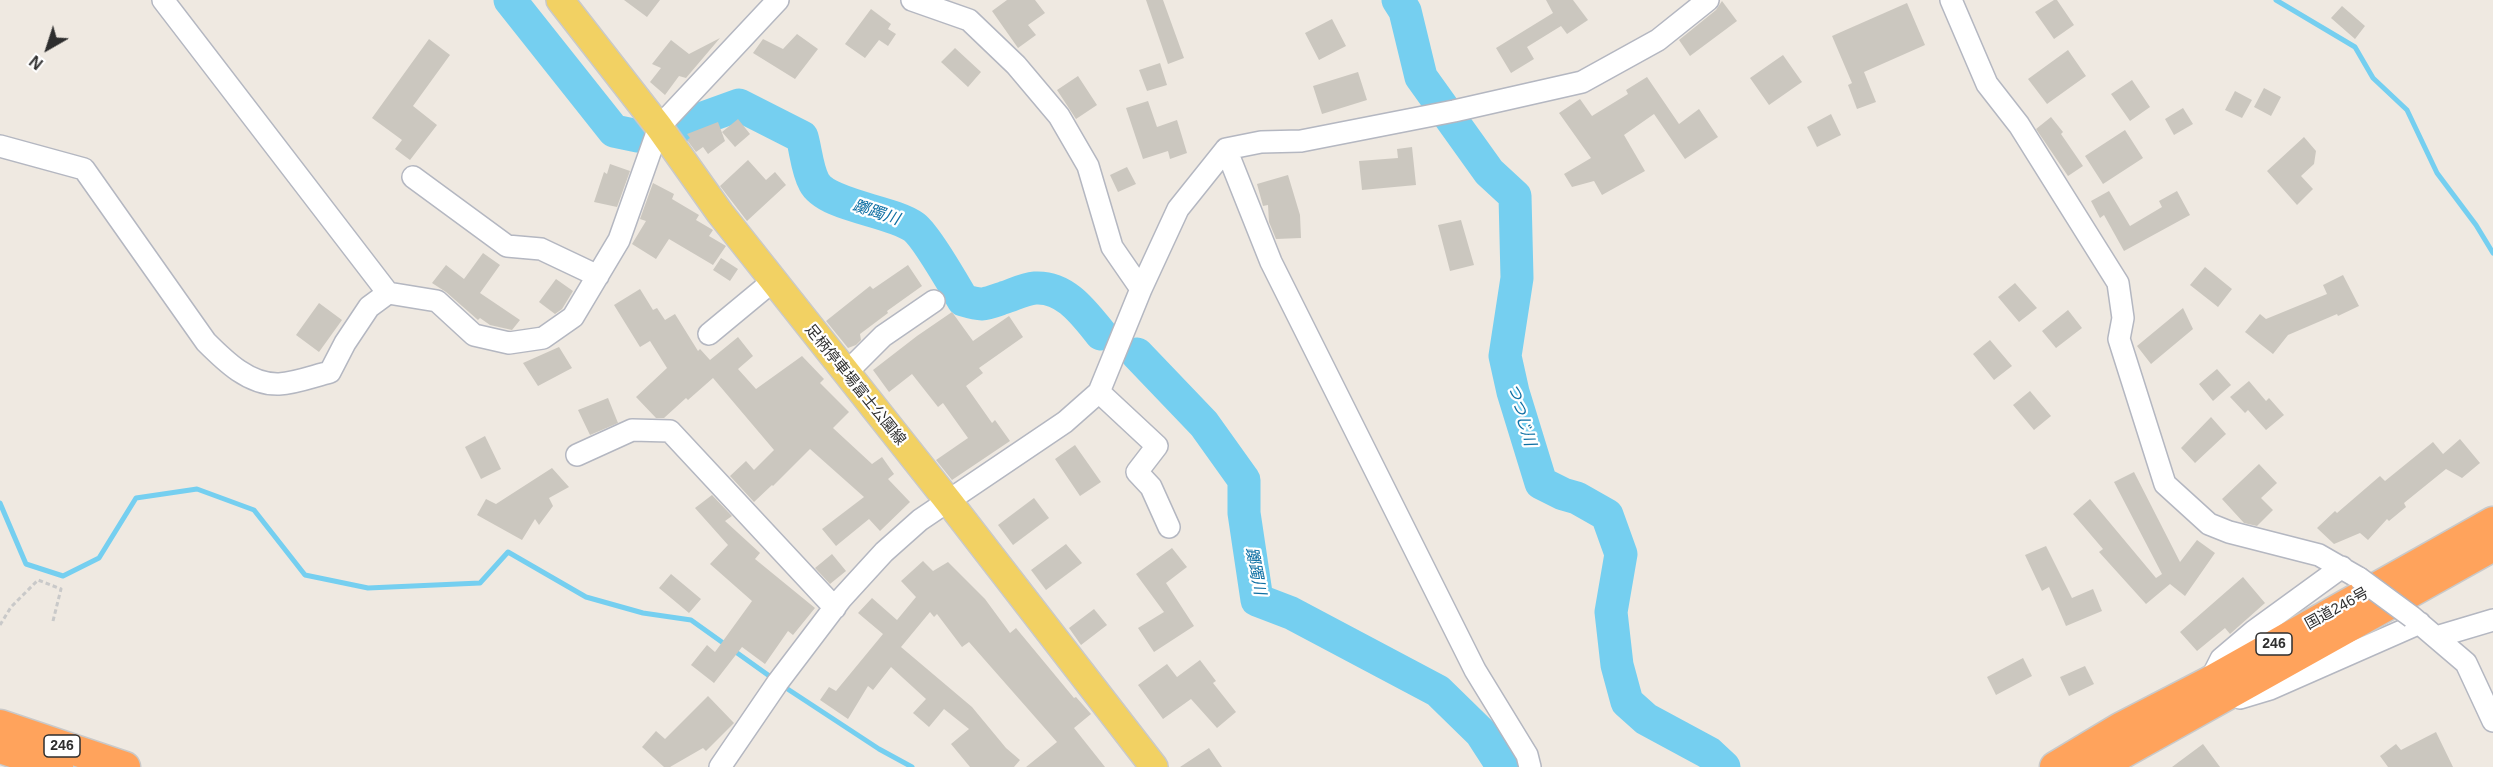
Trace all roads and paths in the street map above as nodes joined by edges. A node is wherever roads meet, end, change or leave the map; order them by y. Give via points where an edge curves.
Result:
1 (163, 0) edge
2 (560, 0) edge
3 (778, 0) edge
4 (912, 0) edge
5 (1708, 0) edge
6 (1951, 0) edge
7 (659, 127) junction
8 (0, 146) edge
9 (1226, 148) junction
10 (413, 177) dead end
11 (597, 276) junction
12 (773, 281) junction
13 (1141, 289) junction
14 (388, 293) junction
15 (934, 301) dead end
16 (709, 334) dead end
17 (846, 373) junction
18 (1102, 384) junction
19 (577, 455) dead end
20 (949, 502) junction
21 (2493, 522) edge
22 (1169, 527) dead end
23 (2493, 546) edge
24 (2350, 573) junction
25 (835, 608) junction
26 (2416, 620) junction
27 (53, 621) dead end
28 (2493, 621) edge
29 (0, 625) edge
30 (2436, 637) junction
31 (2206, 696) junction
32 (2493, 721) edge
33 (0, 725) edge
34 (0, 748) edge
35 (58, 767) edge
36 (125, 767) edge
37 (720, 767) edge
38 (1154, 767) edge
39 (1530, 767) edge
40 (2055, 767) edge
41 (2098, 767) edge

1 - 14 street
2 - 7 main road, 足柄停車場富士公園線
3 - 7 street
4 - 13 street via 969,20 1016,65 1059,116 1088,166 1112,247
5 - 9 street via 1658,40 1582,82 1301,141
6 - 24 street via 1987,84 2019,125 2118,283 2123,318 2119,339 2165,484 2209,524 2319,555
7 - 11 street via 619,240
7 - 12 main road, 足柄停車場富士公園線
8 - 14 street via 84,168 206,342 231,367 254,379 277,384 330,372 369,307
9 - 13 street via 1178,209
9 - 39 street via 1271,262 1475,670 1527,755
10 - 11 street via 507,246 541,249
11 - 14 street via 573,317 543,338 509,342 474,335 437,301
12 - 16 street
12 - 17 main road, 足柄停車場富士公園線
13 - 18 street
15 - 17 street via 883,336
17 - 20 main road, 足柄停車場富士公園線
18 - 20 street via 1065,422
18 - 22 street via 1157,446 1137,472 1151,487
19 - 25 street via 632,430 670,431
20 - 25 street via 920,520 884,552
20 - 38 main road, 足柄停車場富士公園線
21 - 31 highway, 国道246号 / 246
23 - 31 highway, 国道246号 / 246
24 - 26 street, bridge
24 - 31 street via 2254,631 2221,659
25 - 37 street
26 - 30 street
26 - 31 street via 2270,688
27 - 29 path via 62,589 38,580 11,607
28 - 30 street
30 - 32 street via 2466,663
31 - 40 highway, 国道246号 / 246 via 2120,728
31 - 41 highway, 国道246号 / 246
33 - 36 highway, 246
34 - 35 highway, 246

